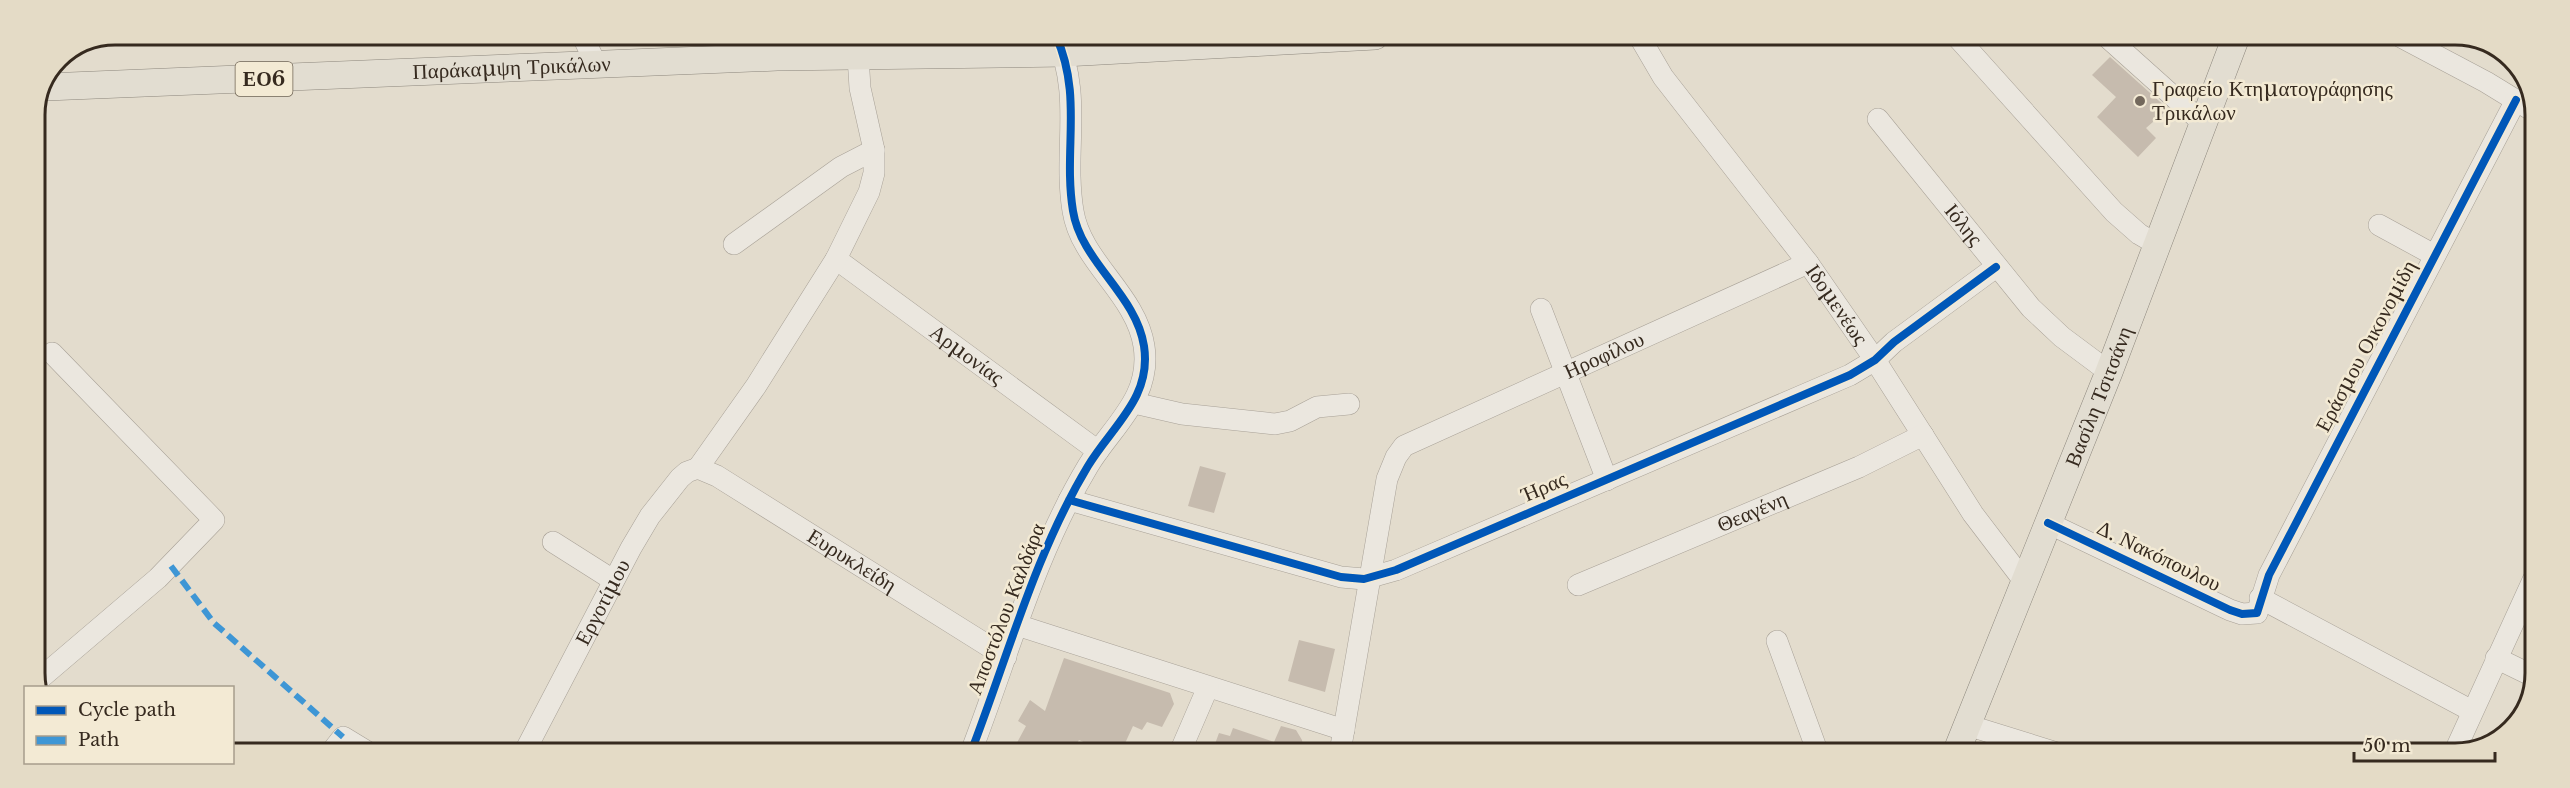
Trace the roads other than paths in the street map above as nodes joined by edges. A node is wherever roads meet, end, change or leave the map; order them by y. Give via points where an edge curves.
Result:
1 (587, 45) edge
2 (1043, 45) edge
3 (1060, 45) edge
4 (1644, 45) edge
5 (1964, 45) edge
6 (2116, 45) edge
7 (2233, 45) edge
8 (2431, 45) edge
9 (858, 56) junction
10 (597, 66) junction
11 (51, 87) edge
12 (2516, 100) junction
13 (2524, 105) edge
14 (1878, 119) dead end
15 (2204, 124) junction
16 (873, 150) junction
17 (2379, 225) dead end
18 (734, 244) dead end
19 (2158, 245) junction
20 (2434, 255) junction
21 (836, 259) junction
22 (1808, 263) junction
23 (1996, 267) junction
24 (1541, 309) dead end
25 (52, 353) dead end
26 (1875, 360) junction
27 (2109, 372) junction
28 (1565, 373) junction
29 (1134, 403) junction
30 (1349, 404) dead end
31 (1923, 435) junction
32 (1098, 451) junction
33 (698, 468) junction
34 (1607, 480) junction
35 (1069, 500) junction
36 (2048, 522) junction
37 (553, 542) dead end
38 (1372, 578) junction
39 (613, 580) junction
40 (2024, 581) junction
41 (1578, 585) dead end
42 (2525, 597) edge
43 (2258, 606) junction
44 (1017, 625) junction
45 (1778, 641) dead end
46 (1006, 657) junction
47 (2496, 658) junction
48 (2525, 672) edge
49 (45, 674) edge
50 (1208, 687) junction
51 (2472, 711) junction
52 (1967, 725) junction
53 (1344, 730) junction
54 (338, 743) edge
55 (353, 743) edge
56 (529, 743) edge
57 (974, 743) edge
58 (1184, 743) edge
59 (1342, 743) edge
60 (1814, 743) edge
61 (1960, 743) edge
62 (2025, 743) edge
63 (2458, 743) edge

1 - 10 street
2 - 9 main road, Παράκαμψη Τρικάλων / ΕΟ6
3 - 29 street, Αποστόλου Καλδάρα via 1072,98 1074,219 1129,308 1141,335 1145,366
4 - 22 street, Ιδομενέως via 1663,77
5 - 19 street via 2114,212
6 - 15 street
7 - 15 main road, Βασίλη Τσιτσάνη
8 - 12 street
9 - 10 main road, Παράκαμψη Τρικάλων / ΕΟ6
9 - 16 street, Εργοτίμου via 860,88
10 - 11 main road, Παράκαμψη Τρικάλων / ΕΟ6
12 - 13 street
12 - 20 street, Εράσμου Οικονομίδη
14 - 23 street, Ιόλης
15 - 19 main road, Βασίλη Τσιτσάνη
16 - 18 street via 841,167
16 - 21 street, Εργοτίμου via 874,173 869,192
17 - 20 street
19 - 27 main road, Βασίλη Τσιτσάνη
20 - 43 street, Εράσμου Οικονομίδη via 2268,575
21 - 32 street, Αρμονίας
21 - 33 street, Εργοτίμου via 756,386
22 - 26 street, Ιδομενέως
22 - 28 street, Ηροφίλου
23 - 26 street, Ήρας
23 - 27 street, Ιόλης via 2054,330
24 - 28 street
25 - 49 street via 214,520 158,579
26 - 31 street, Ιδομενέως
26 - 34 street, Ήρας via 1830,385
27 - 36 main road, Βασίλη Τσιτσάνη
28 - 34 street
28 - 38 street, Ηροφίλου via 1401,449 1387,479
29 - 30 street via 1182,414 1275,424 1317,407
29 - 32 street, Αποστόλου Καλδάρα
31 - 40 street, Ιδομενέως via 1973,514
31 - 41 street, Θεαγένη via 1859,467
32 - 35 street, Αποστόλου Καλδάρα
33 - 39 street, Εργοτίμου via 687,472 662,500
33 - 46 street, Ευρυκλείδη via 717,476
34 - 38 street, Ήρας
35 - 38 street, Ήρας via 1341,577
35 - 44 street, Αποστόλου Καλδάρα
36 - 40 main road, Βασίλη Τσιτσάνη
36 - 43 street, Δ. Νακόπουλου via 2230,610 2242,614
37 - 39 street
38 - 53 street
39 - 56 street, Εργοτίμου
40 - 52 main road, Βασίλη Τσιτσάνη
42 - 47 street
43 - 51 street, Δ. Νακόπουλου
44 - 46 street, Αποστόλου Καλδάρα
44 - 50 street
45 - 60 street
46 - 57 street, Αποστόλου Καλδάρα
47 - 48 street
47 - 51 street
50 - 53 street
50 - 58 street
51 - 63 street
52 - 61 main road, Βασίλη Τσιτσάνη
52 - 62 street
53 - 59 street
54 - 55 street via 343,737

